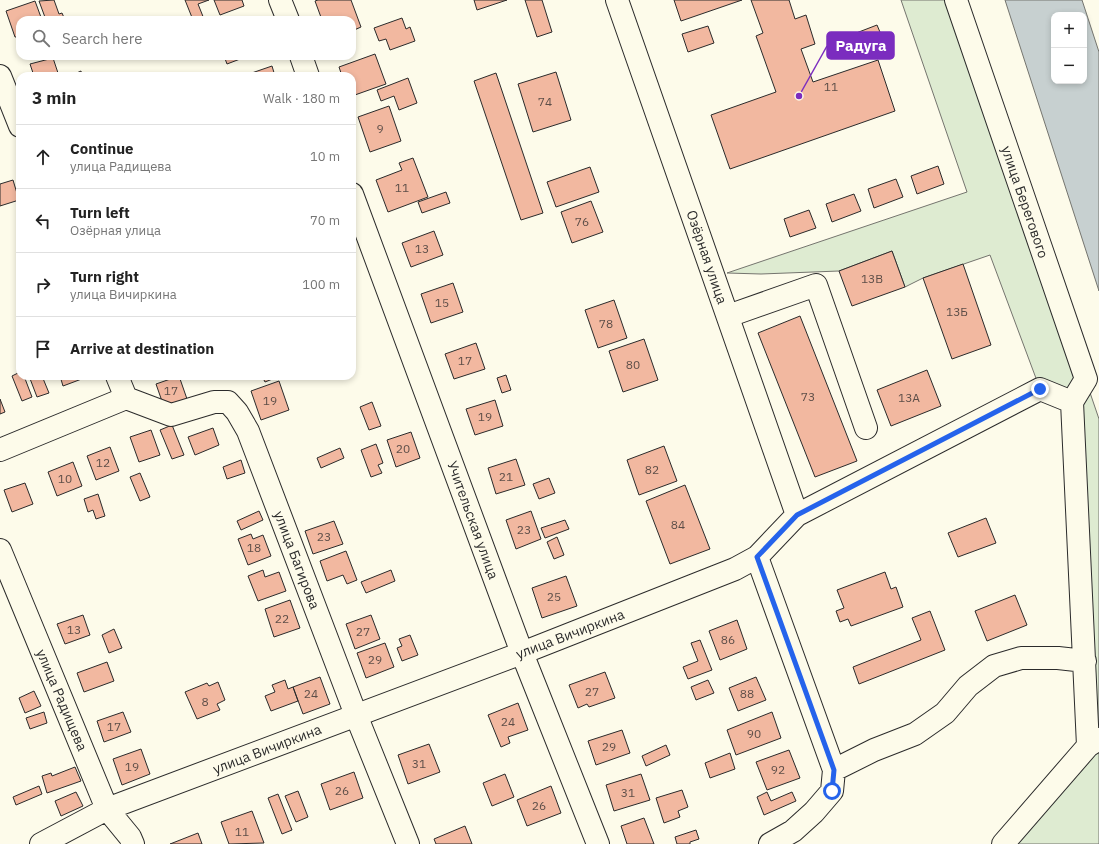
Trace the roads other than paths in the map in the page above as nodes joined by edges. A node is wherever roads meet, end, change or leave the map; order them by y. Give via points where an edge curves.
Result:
1 (280, 0) edge
2 (617, 0) edge
3 (956, 0) edge
4 (286, 16) edge
5 (302, 60) edge
6 (307, 72) edge
7 (0, 76) edge
8 (16, 116) edge
9 (356, 205) edge
10 (728, 316) junction
11 (119, 380) edge
12 (126, 398) junction
13 (1072, 402) junction
14 (866, 428) dead end
15 (0, 450) edge
16 (797, 515) junction
17 (0, 550) edge
18 (757, 557) junction
19 (522, 653) junction
20 (1085, 661) junction
21 (356, 715) junction
22 (1094, 742) edge
23 (834, 770) junction
24 (107, 809) junction
25 (41, 844) edge
26 (133, 844) edge
27 (408, 844) edge
28 (598, 844) edge
29 (770, 844) edge
30 (1003, 844) edge

1 - 4 street
2 - 10 street, Озёрная улица
3 - 13 street, улица Берегового via 1086,379
5 - 6 street
7 - 8 street
9 - 19 street, Учительская улица
10 - 14 street via 816,285
10 - 16 street, Озёрная улица
11 - 12 street
12 - 15 street
12 - 21 street, улица Багирова via 171,415 214,402 228,402 237,412 248,431
13 - 16 street, улица Вичиркина via 1040,389
13 - 20 street
16 - 18 street, улица Вичиркина
17 - 24 street, улица Радищева
18 - 19 street, улица Вичиркина via 736,569
18 - 23 street
19 - 21 street, улица Вичиркина
19 - 28 street, Учительская улица
20 - 22 street
20 - 23 street via 1021,658 994,666 968,686 945,713 915,734 874,750
21 - 24 street, улица Вичиркина
21 - 27 street, улица Багирова
22 - 30 street
23 - 29 street via 832,791 814,812 793,830
24 - 25 street, улица Вичиркина
24 - 26 street, улица Радищева

